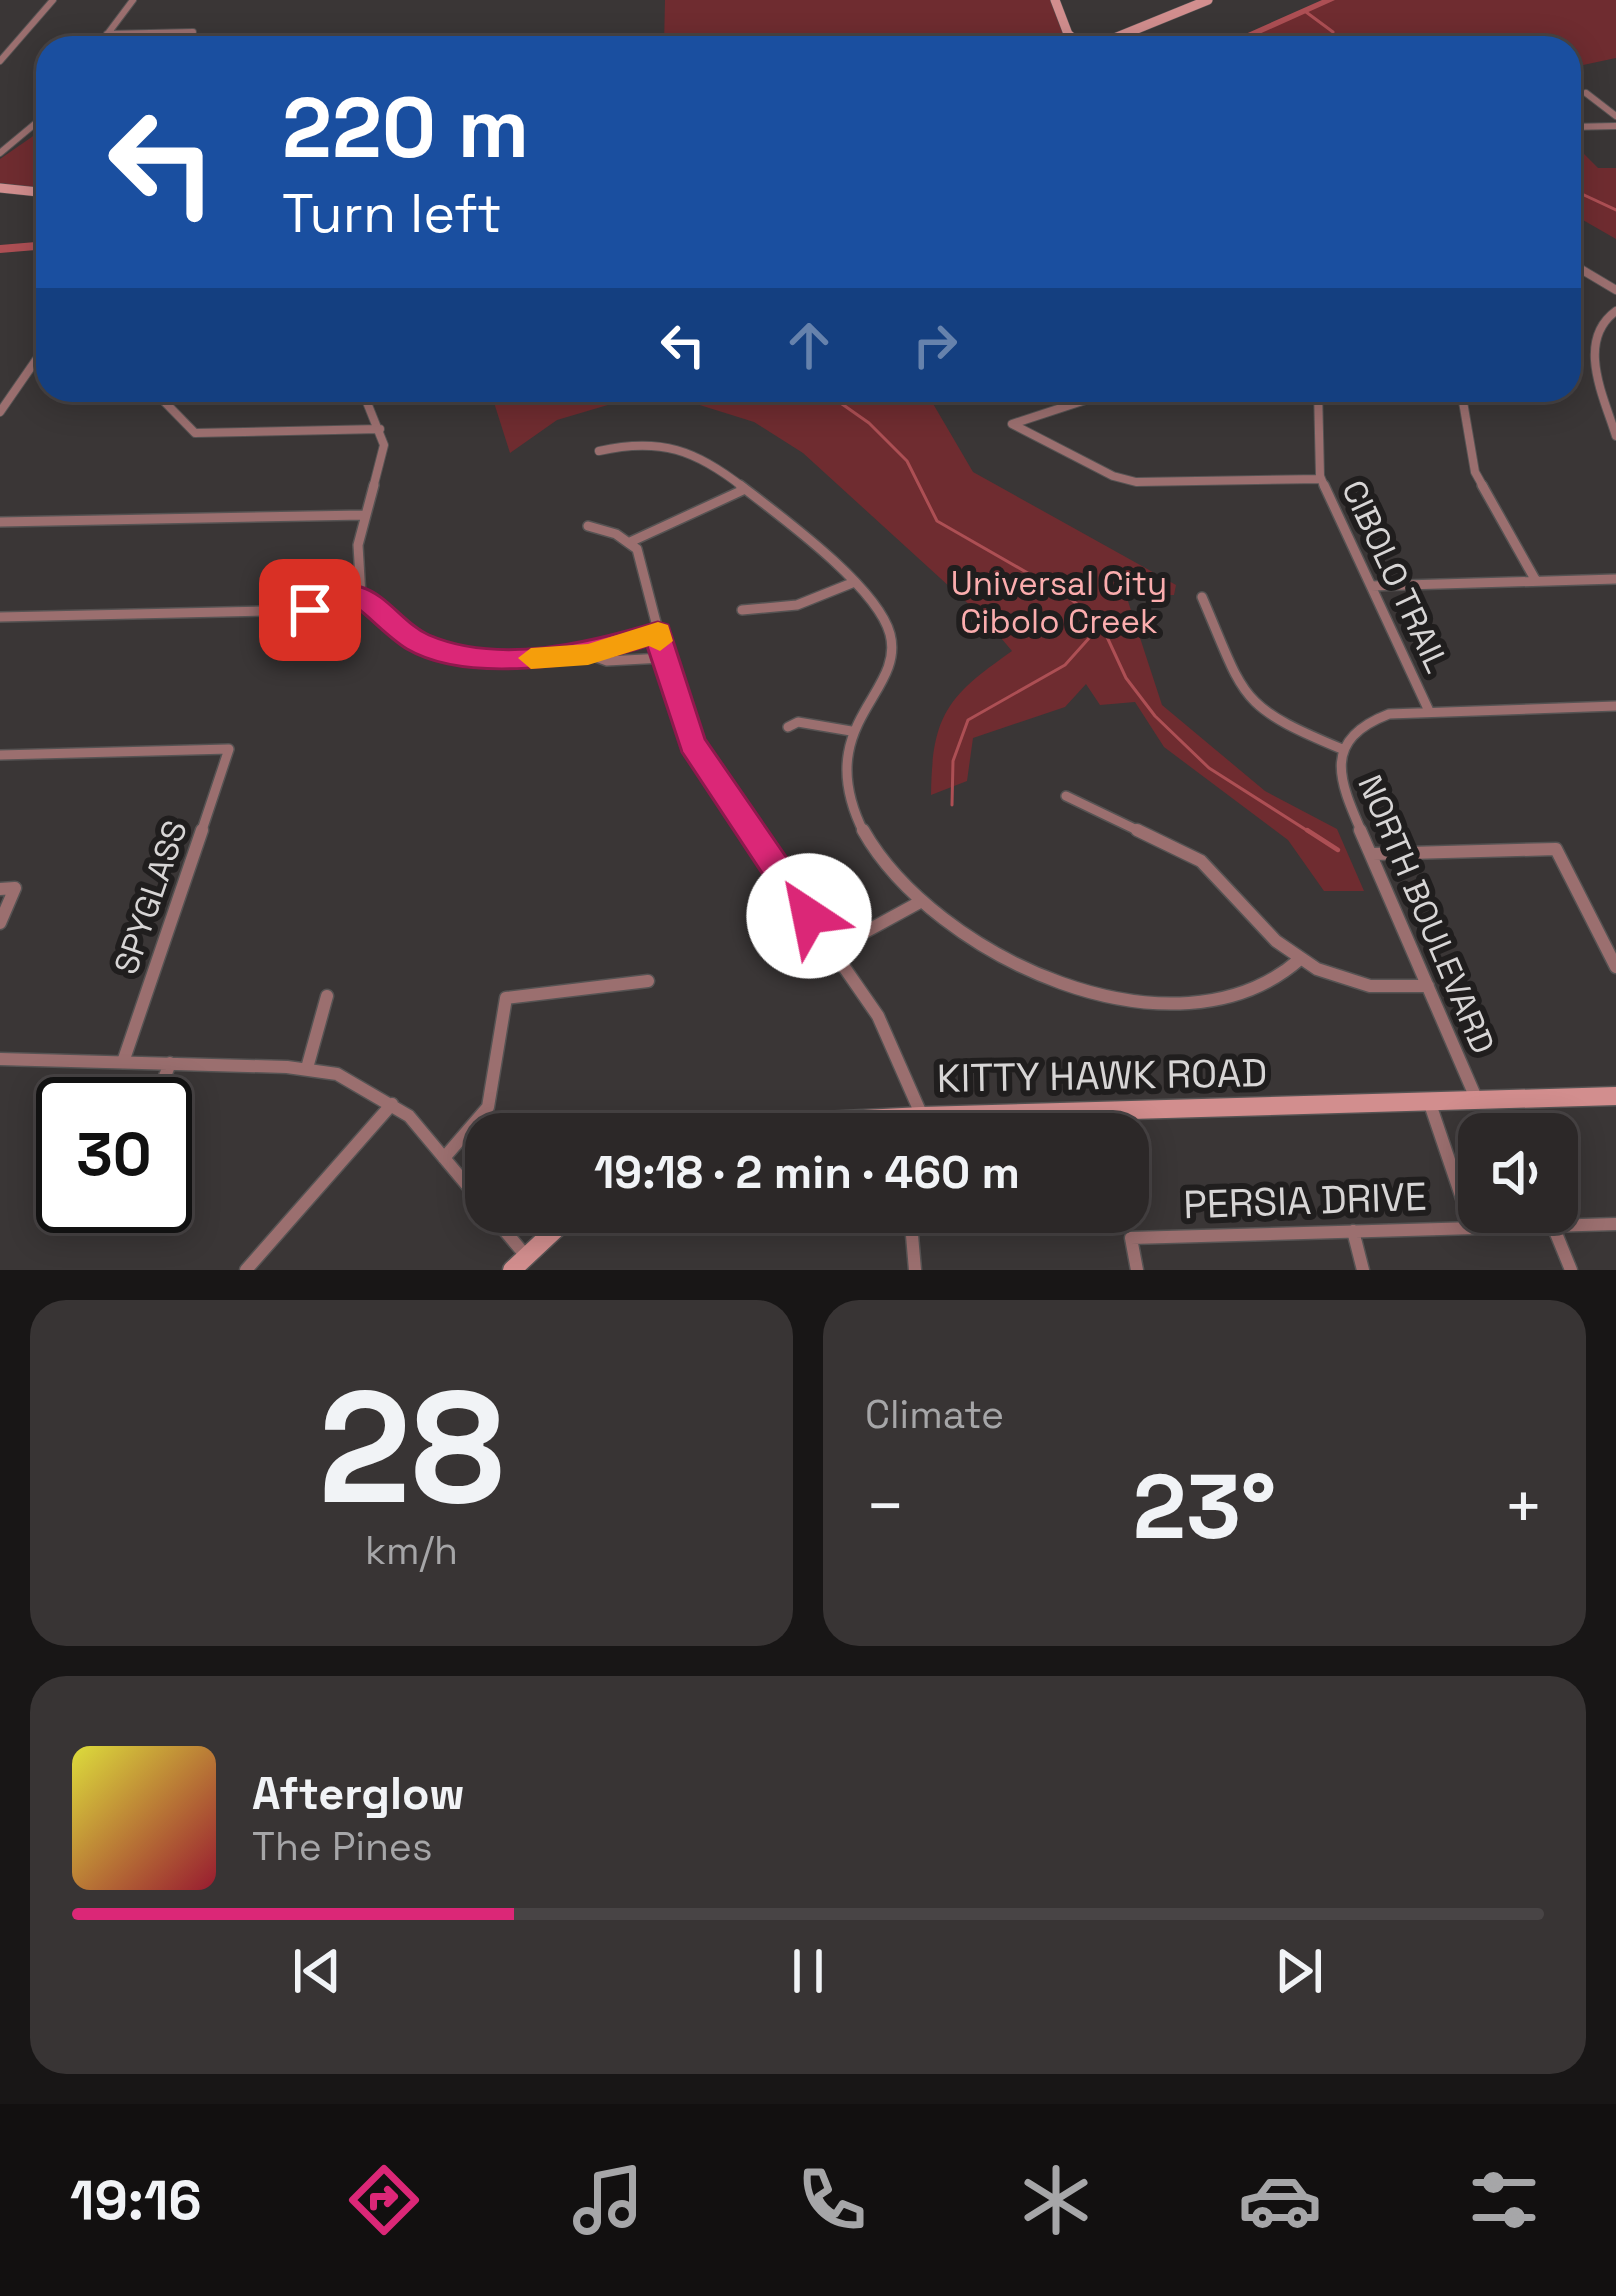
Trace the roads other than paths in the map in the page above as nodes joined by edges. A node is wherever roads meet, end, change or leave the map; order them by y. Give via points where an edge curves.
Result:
1 (52, 0) edge
2 (133, 0) edge
3 (1055, 0) edge
4 (1208, 0) edge
5 (193, 32) dead end
6 (107, 34) joint
7 (1071, 36) edge
8 (1117, 36) edge
9 (2, 56) edge
10 (1586, 93) dead end
11 (1616, 116) edge
12 (36, 125) edge
13 (1616, 126) edge
14 (1581, 127) edge
15 (0, 153) edge
16 (0, 188) edge
17 (36, 192) edge
18 (1581, 269) edge
19 (1616, 290) edge
20 (1616, 311) edge
21 (36, 360) edge
22 (165, 402) edge
23 (368, 402) edge
24 (1079, 402) edge
25 (1318, 402) edge
26 (1463, 402) edge
27 (0, 412) edge
28 (380, 429) junction
29 (1616, 436) edge
30 (599, 451) dead end
31 (1321, 479) junction
32 (742, 490) junction
33 (363, 514) junction
34 (0, 522) edge
35 (588, 526) dead end
36 (631, 542) junction
37 (1616, 579) edge
38 (1536, 581) junction
39 (851, 584) junction
40 (1371, 586) junction
41 (361, 596) junction
42 (1202, 597) dead end
43 (742, 610) dead end
44 (0, 617) edge
45 (658, 632) junction
46 (588, 655) junction
47 (663, 658) junction
48 (1616, 706) edge
49 (1429, 711) junction
50 (788, 727) dead end
51 (851, 731) junction
52 (1342, 749) junction
53 (0, 754) edge
54 (1066, 796) dead end
55 (1373, 854) junction
56 (0, 889) edge
57 (920, 902) junction
58 (0, 923) edge
59 (832, 950) junction
60 (1300, 959) junction
61 (1616, 967) edge
62 (648, 981) dead end
63 (1428, 986) junction
64 (327, 996) dead end
65 (0, 1059) edge
66 (123, 1062) junction
67 (170, 1064) junction
68 (307, 1068) junction
69 (165, 1077) edge
70 (1616, 1096) edge
71 (1477, 1100) junction
72 (1429, 1101) junction
73 (392, 1104) junction
74 (908, 1113) edge
75 (1132, 1113) edge
76 (444, 1157) junction
77 (465, 1182) edge
78 (1458, 1187) edge
79 (1578, 1227) edge
80 (1458, 1228) edge
81 (1615, 1228) edge
82 (1353, 1231) junction
83 (501, 1233) edge
84 (551, 1233) edge
85 (912, 1233) edge
86 (1556, 1233) edge
87 (519, 1263) edge
88 (246, 1270) edge
89 (915, 1270) edge
90 (1137, 1270) edge
91 (1363, 1270) edge
92 (1571, 1270) edge

1 - 9 street
2 - 6 street
3 - 7 street
4 - 8 street
5 - 6 street
10 - 11 street
12 - 15 street
13 - 14 street
16 - 17 street
18 - 19 street
20 - 29 street via 1592,338
21 - 27 street
22 - 28 street via 195,433
23 - 28 street
24 - 31 street via 1012,424 1136,482
25 - 31 street, CIBOLO TRAIL
26 - 38 street via 1470,460
28 - 33 street via 384,445
30 - 32 street via 669,444 701,457
31 - 40 street, CIBOLO TRAIL
32 - 36 street
32 - 39 street
33 - 34 street
33 - 41 street
35 - 36 street
36 - 45 street, KITTY HAWK ROAD via 645,566
37 - 38 street
38 - 40 street
39 - 43 street via 797,605
39 - 51 street via 884,619 892,649
40 - 49 street, CIBOLO TRAIL
41 - 44 street via 310,610
41 - 46 street via 397,630 447,651
42 - 52 street via 1245,698 1274,721
45 - 46 street
45 - 47 street, KITTY HAWK ROAD
46 - 47 street
47 - 59 street, KITTY HAWK ROAD via 692,744
48 - 49 street, NORTH BOULEVARD
49 - 52 street, NORTH BOULEVARD via 1372,719
50 - 51 street
51 - 57 street via 846,785 858,822
52 - 55 street, NORTH BOULEVARD via 1337,773
53 - 66 street, SPYGLASS via 229,749
54 - 60 street via 1201,860
55 - 61 street via 1556,850
55 - 63 street, NORTH BOULEVARD
56 - 58 street via 15,888
57 - 59 street
57 - 60 street via 961,934 1115,997 1249,992
59 - 74 street, KITTY HAWK ROAD via 893,1041
60 - 63 street via 1356,983
62 - 76 street via 506,998 488,1107
63 - 71 street, NORTH BOULEVARD
64 - 68 street
65 - 66 street
66 - 67 street
67 - 68 street
67 - 69 street
68 - 73 street via 358,1082
70 - 71 street, KITTY HAWK ROAD
71 - 72 street, KITTY HAWK ROAD
72 - 75 street, KITTY HAWK ROAD
72 - 78 street
73 - 76 street
73 - 88 street
76 - 77 street
79 - 81 street, PERSIA DRIVE
80 - 82 street, PERSIA DRIVE
82 - 90 street, PERSIA DRIVE via 1131,1238
82 - 91 street
83 - 87 street
84 - 87 street
85 - 89 street
86 - 92 street

